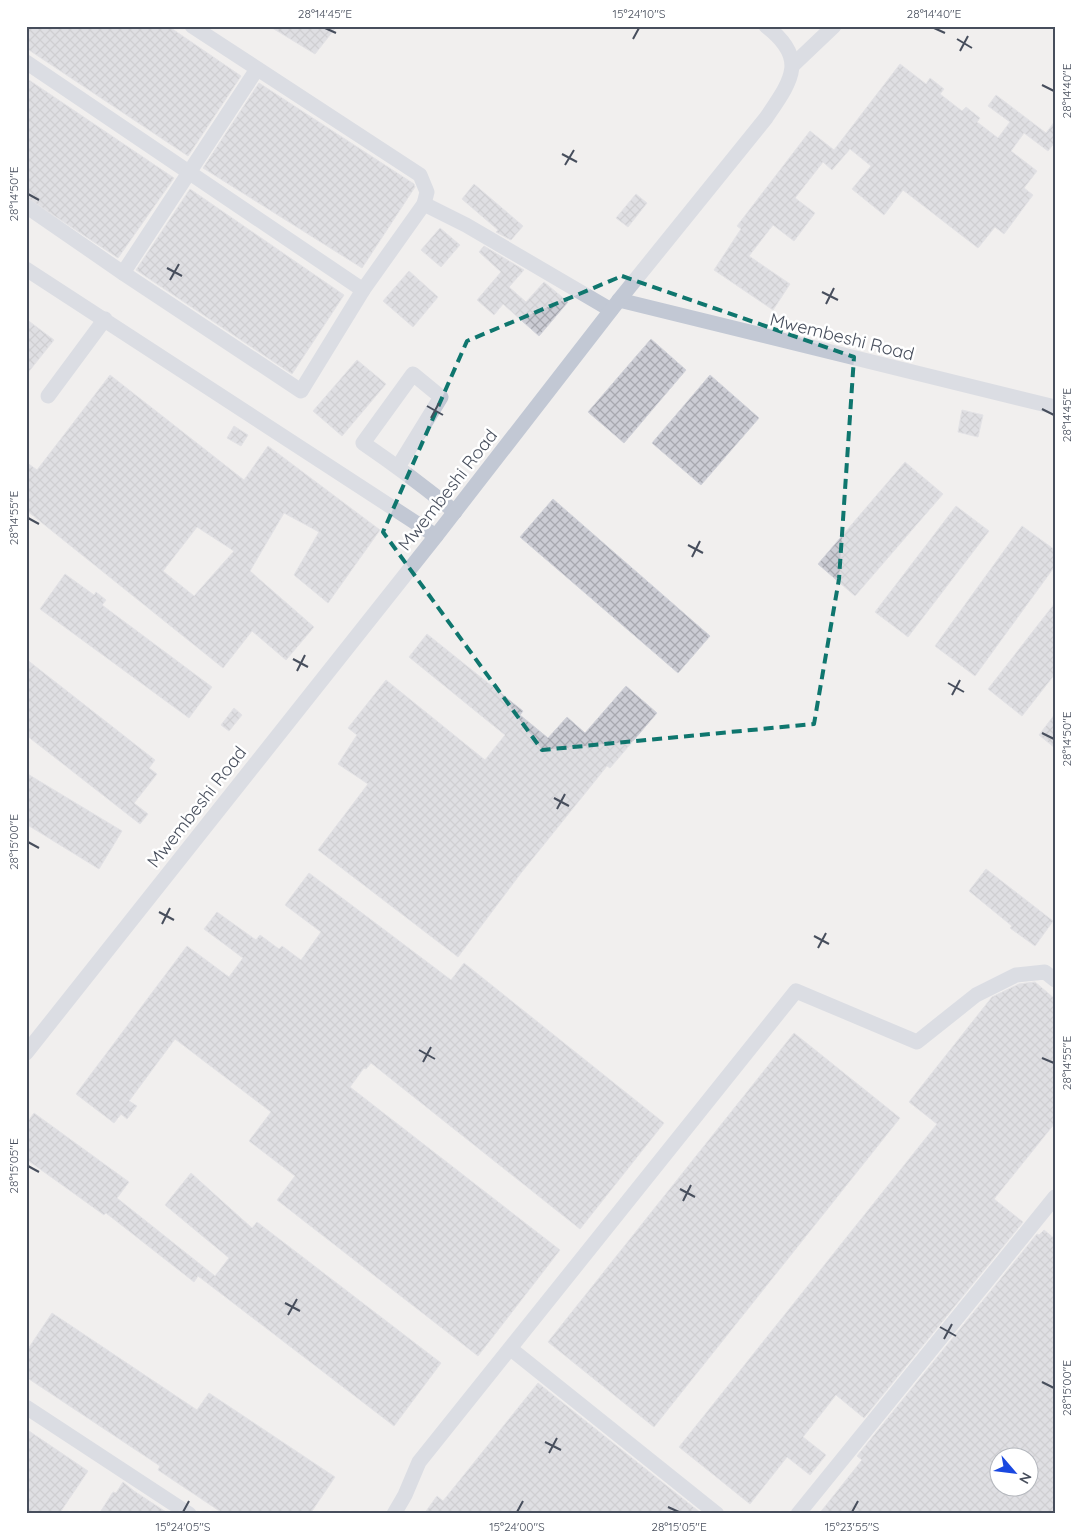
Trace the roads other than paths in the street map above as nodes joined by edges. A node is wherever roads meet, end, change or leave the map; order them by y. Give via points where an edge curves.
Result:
1 (192, 26) edge
2 (766, 26) edge
3 (834, 26) edge
4 (26, 62) edge
5 (793, 65) junction
6 (257, 69) junction
7 (189, 172) junction
8 (424, 204) junction
9 (26, 206) edge
10 (26, 269) edge
11 (123, 273) junction
12 (363, 290) junction
13 (615, 305) junction
14 (105, 319) junction
15 (48, 396) dead end
16 (1055, 407) edge
17 (398, 467) junction
18 (455, 512) junction
19 (436, 536) junction
20 (1055, 980) edge
21 (26, 1053) edge
22 (1055, 1197) edge
23 (511, 1349) junction
24 (26, 1406) edge
25 (189, 1514) edge
26 (394, 1514) edge
27 (717, 1514) edge
28 (798, 1514) edge

1 - 6 street
2 - 5 street via 788,48
3 - 5 street
4 - 7 street
5 - 13 street via 788,86 766,118
6 - 7 street
6 - 8 street via 420,175 428,192
7 - 11 street
7 - 12 street
8 - 12 street
8 - 13 street
9 - 11 street
10 - 14 street
11 - 12 street via 301,391
13 - 16 street, Mwembeshi Road
13 - 18 street, Mwembeshi Road
14 - 15 street
14 - 19 street
17 - 17 street via 363,443 413,374 442,397
17 - 18 street
18 - 19 street, Mwembeshi Road
19 - 21 street, Mwembeshi Road
20 - 23 street via 1045,972 1016,975 976,994 917,1042 796,991
22 - 28 street
23 - 26 street via 419,1462 406,1496
23 - 27 street
24 - 25 street

